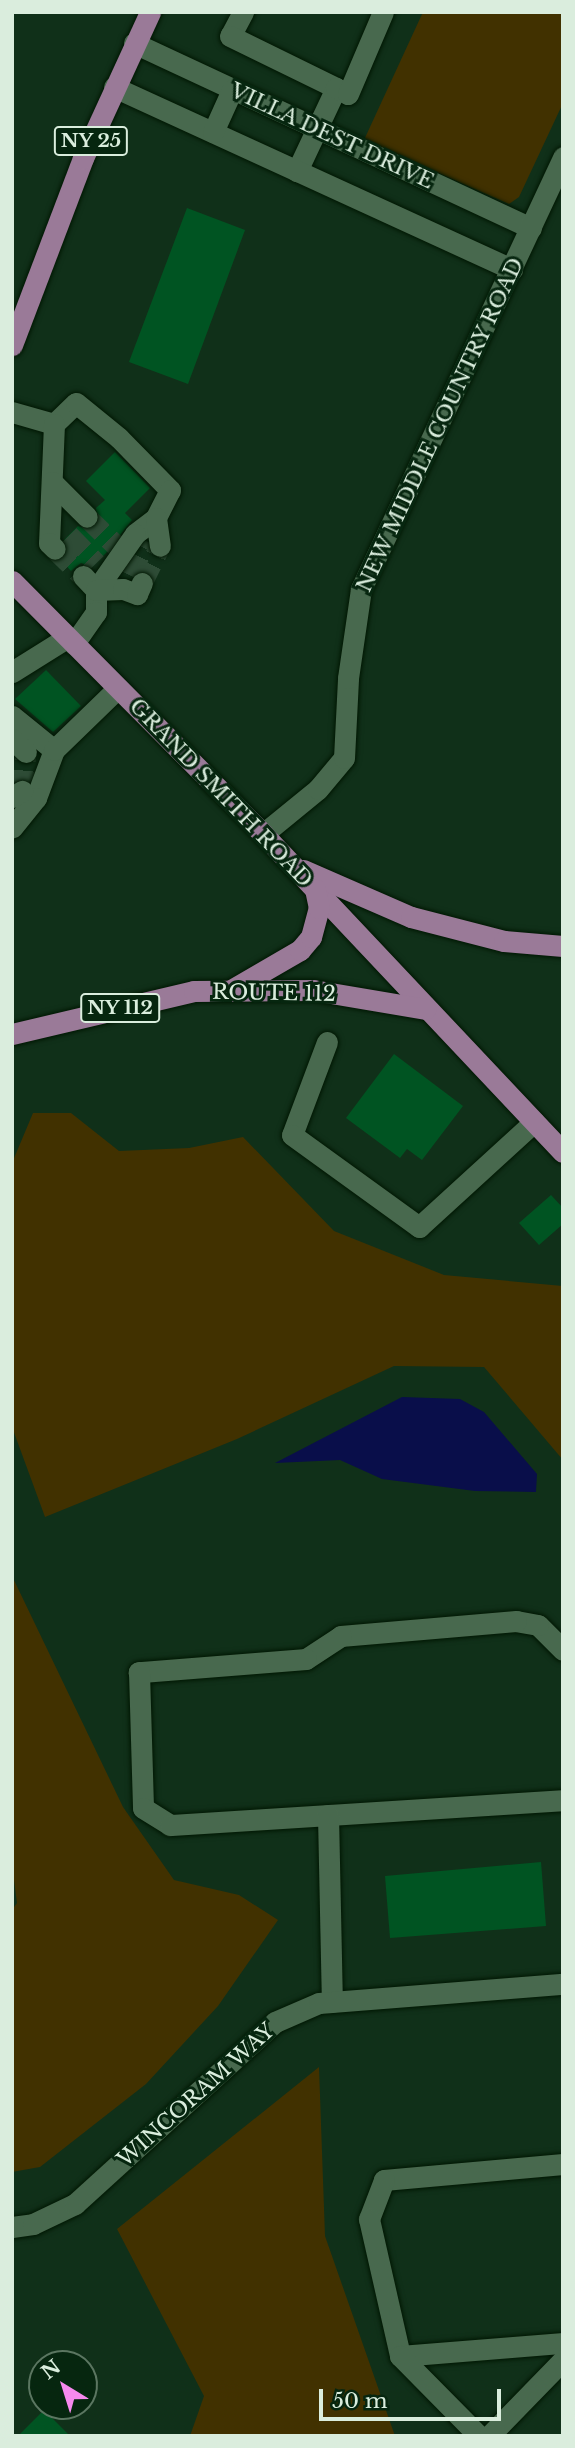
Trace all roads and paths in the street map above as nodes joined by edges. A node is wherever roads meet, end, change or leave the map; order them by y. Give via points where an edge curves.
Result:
1 (150, 12) edge
2 (243, 12) edge
3 (383, 12) edge
4 (134, 43) junction
5 (114, 87) junction
6 (336, 88) junction
7 (232, 90) junction
8 (317, 129) junction
9 (213, 132) junction
10 (563, 157) edge
11 (297, 171) junction
12 (531, 228) junction
13 (512, 269) junction
14 (12, 345) edge
15 (12, 412) edge
16 (54, 424) junction
17 (52, 482) junction
18 (87, 517) tunnel mouth
19 (156, 518) junction
20 (62, 542) tunnel mouth
21 (153, 543) tunnel mouth
22 (95, 576) junction
23 (12, 581) edge
24 (131, 583) dead end
25 (71, 640) junction
26 (12, 672) edge
27 (118, 688) junction
28 (12, 716) edge
29 (54, 750) junction
30 (12, 828) edge
31 (263, 834) junction
32 (294, 867) junction
33 (315, 890) junction
34 (563, 946) edge
35 (230, 991) junction
36 (425, 1009) junction
37 (12, 1034) edge
38 (327, 1042) dead end
39 (534, 1122) junction
40 (563, 1152) edge
41 (563, 1650) edge
42 (563, 1800) edge
43 (328, 1815) junction
44 (563, 1984) edge
45 (332, 2002) junction
46 (563, 2164) edge
47 (12, 2227) edge
48 (563, 2343) edge
49 (400, 2356) junction
50 (563, 2360) edge
51 (479, 2436) edge
52 (489, 2436) edge

1 - 4 main road, NY 25
2 - 6 street via 230,36
3 - 6 street via 348,94
4 - 5 main road, NY 25
4 - 7 street, VILLA DEST DRIVE
5 - 9 street
5 - 14 main road, NY 25
6 - 8 street
7 - 8 street, VILLA DEST DRIVE
7 - 9 street
8 - 11 street
8 - 12 street, VILLA DEST DRIVE
9 - 11 street
10 - 12 street, NEW MIDDLE COUNTRY ROAD
11 - 13 street
12 - 13 street, NEW MIDDLE COUNTRY ROAD
13 - 31 street, NEW MIDDLE COUNTRY ROAD via 361,589 348,678 344,758 318,789
15 - 16 street
16 - 17 street
16 - 19 street via 76,403 118,438 170,491
17 - 18 street
17 - 20 street via 49,543
19 - 21 street
19 - 22 street
22 - 24 street
22 - 25 street via 96,612
23 - 25 main road, GRAND SMITH ROAD
25 - 26 street
25 - 27 main road, GRAND SMITH ROAD
27 - 29 street
27 - 31 main road, GRAND SMITH ROAD
28 - 29 street
29 - 30 street via 36,798
31 - 32 main road, GRAND SMITH ROAD
32 - 33 main road, GRAND SMITH ROAD
32 - 34 main road via 411,917 504,941
33 - 35 main road via 319,908 312,937 300,950
33 - 36 main road, GRAND SMITH ROAD
35 - 36 main road, ROUTE 112 / NY 112 via 313,989
35 - 37 main road, ROUTE 112 / NY 112 via 194,991
36 - 39 main road
38 - 39 street via 292,1135 419,1227
39 - 40 main road
41 - 43 street via 538,1625 516,1621 341,1636 306,1659 139,1672 143,1808 170,1825
42 - 43 street
43 - 45 street
44 - 45 street, WINCORAM WAY
45 - 47 street, WINCORAM WAY via 275,2022 75,2204 33,2224
46 - 49 street via 384,2180 369,2219
48 - 49 street
49 - 51 street
50 - 52 street

